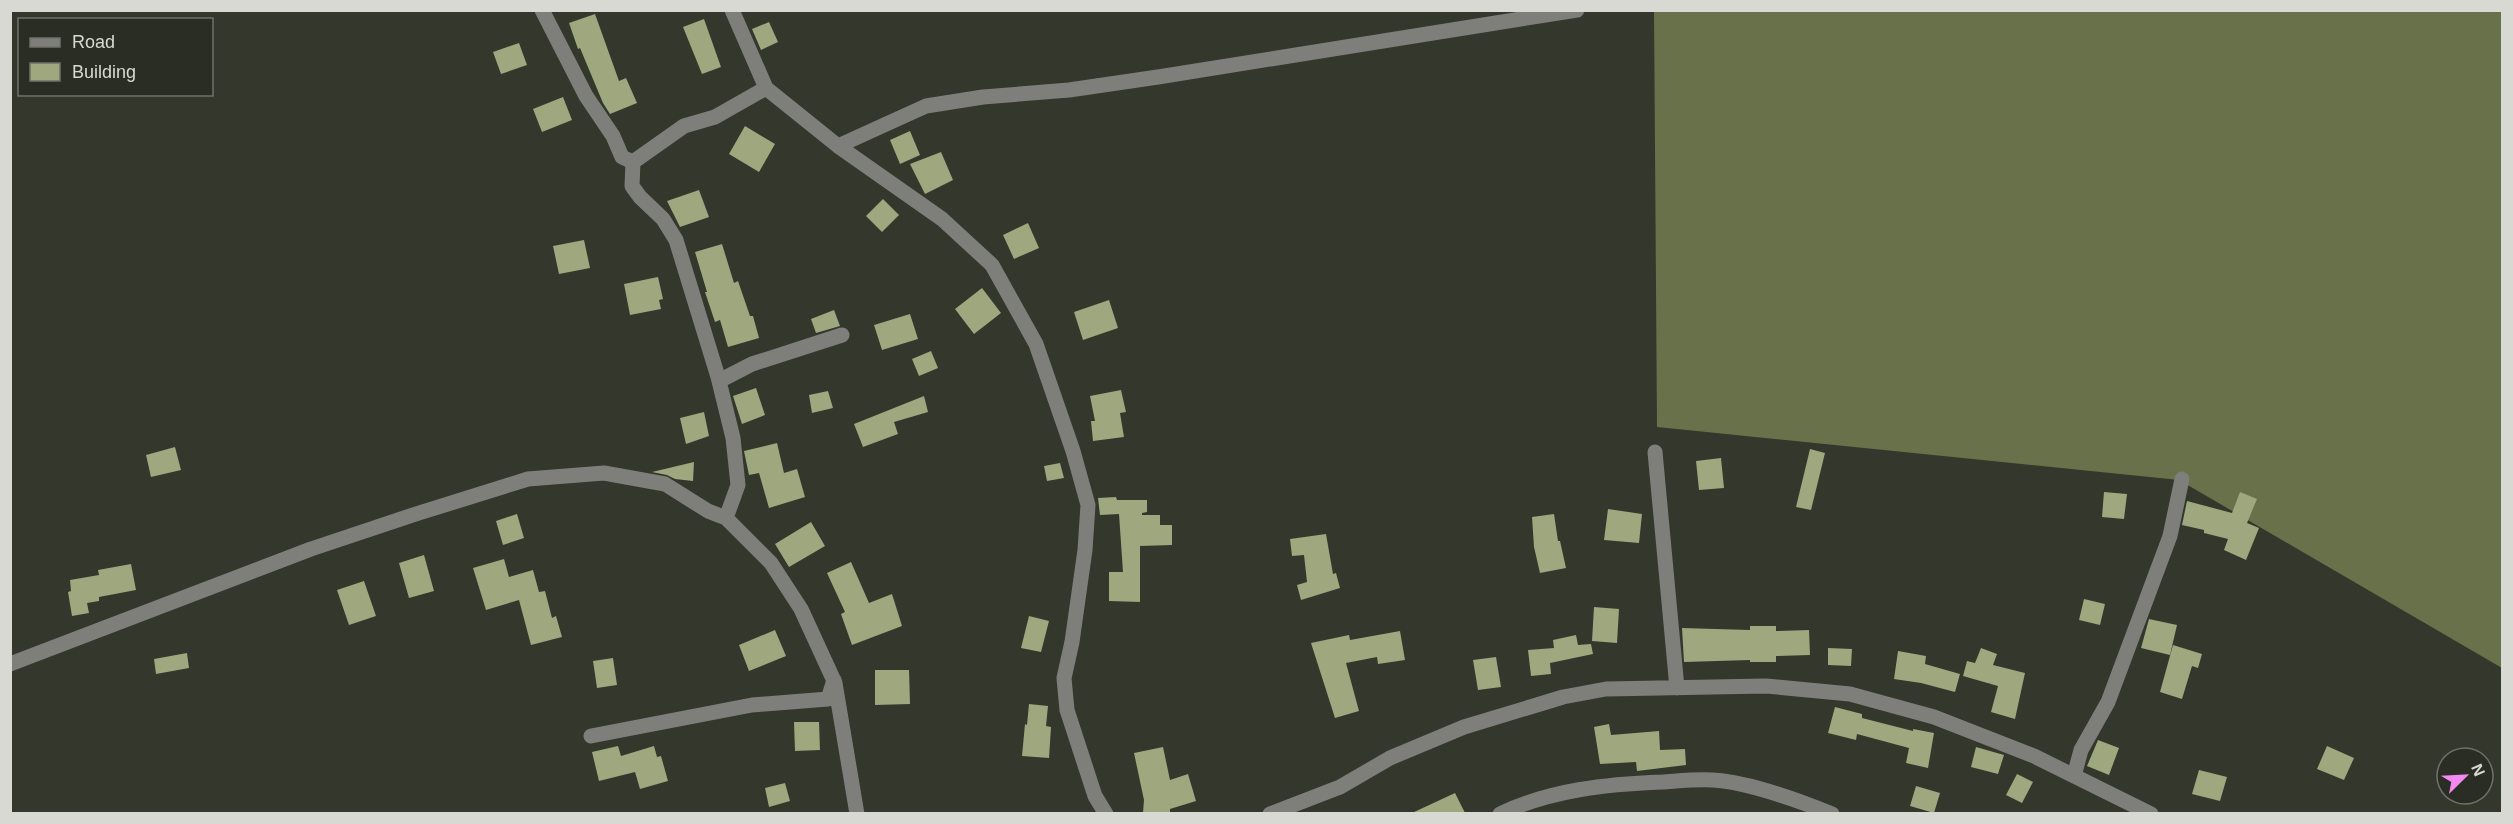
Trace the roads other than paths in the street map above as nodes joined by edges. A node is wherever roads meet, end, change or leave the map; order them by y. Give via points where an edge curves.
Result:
1 (542, 10) edge
2 (732, 10) edge
3 (1577, 10) edge
4 (766, 88) junction
5 (838, 146) junction
6 (633, 162) junction
7 (842, 335) dead end
8 (718, 381) junction
9 (1655, 452) dead end
10 (2182, 479) dead end
11 (726, 518) junction
12 (10, 664) edge
13 (834, 680) junction
14 (1677, 688) junction
15 (591, 736) dead end
16 (2074, 776) junction
17 (857, 813) edge
18 (1106, 813) edge
19 (1270, 813) edge
20 (1500, 813) edge
21 (1832, 813) edge
22 (2151, 813) edge

1 - 6 street via 622,157
2 - 4 street
3 - 5 street via 1158,77 926,106
4 - 5 street
4 - 6 street via 715,117 684,126
5 - 18 street via 942,219 992,265 1036,344 1088,505 1085,550 1064,678 1067,710 1095,796
6 - 8 street via 632,186 663,219 676,240
7 - 8 street via 752,364
8 - 11 street via 733,438 738,485
9 - 14 street
10 - 16 street via 2170,536 2108,702 2081,750
11 - 12 street via 665,484 604,472 528,479 312,549
11 - 13 street via 771,563 801,609
13 - 15 street via 828,699 752,705
13 - 17 street
14 - 16 street via 1766,686 1850,694 1934,717
14 - 19 street via 1606,689 1563,697 1475,723 1390,758 1340,787
16 - 22 street
20 - 21 street via 1554,795 1591,788 1714,780 1779,795

